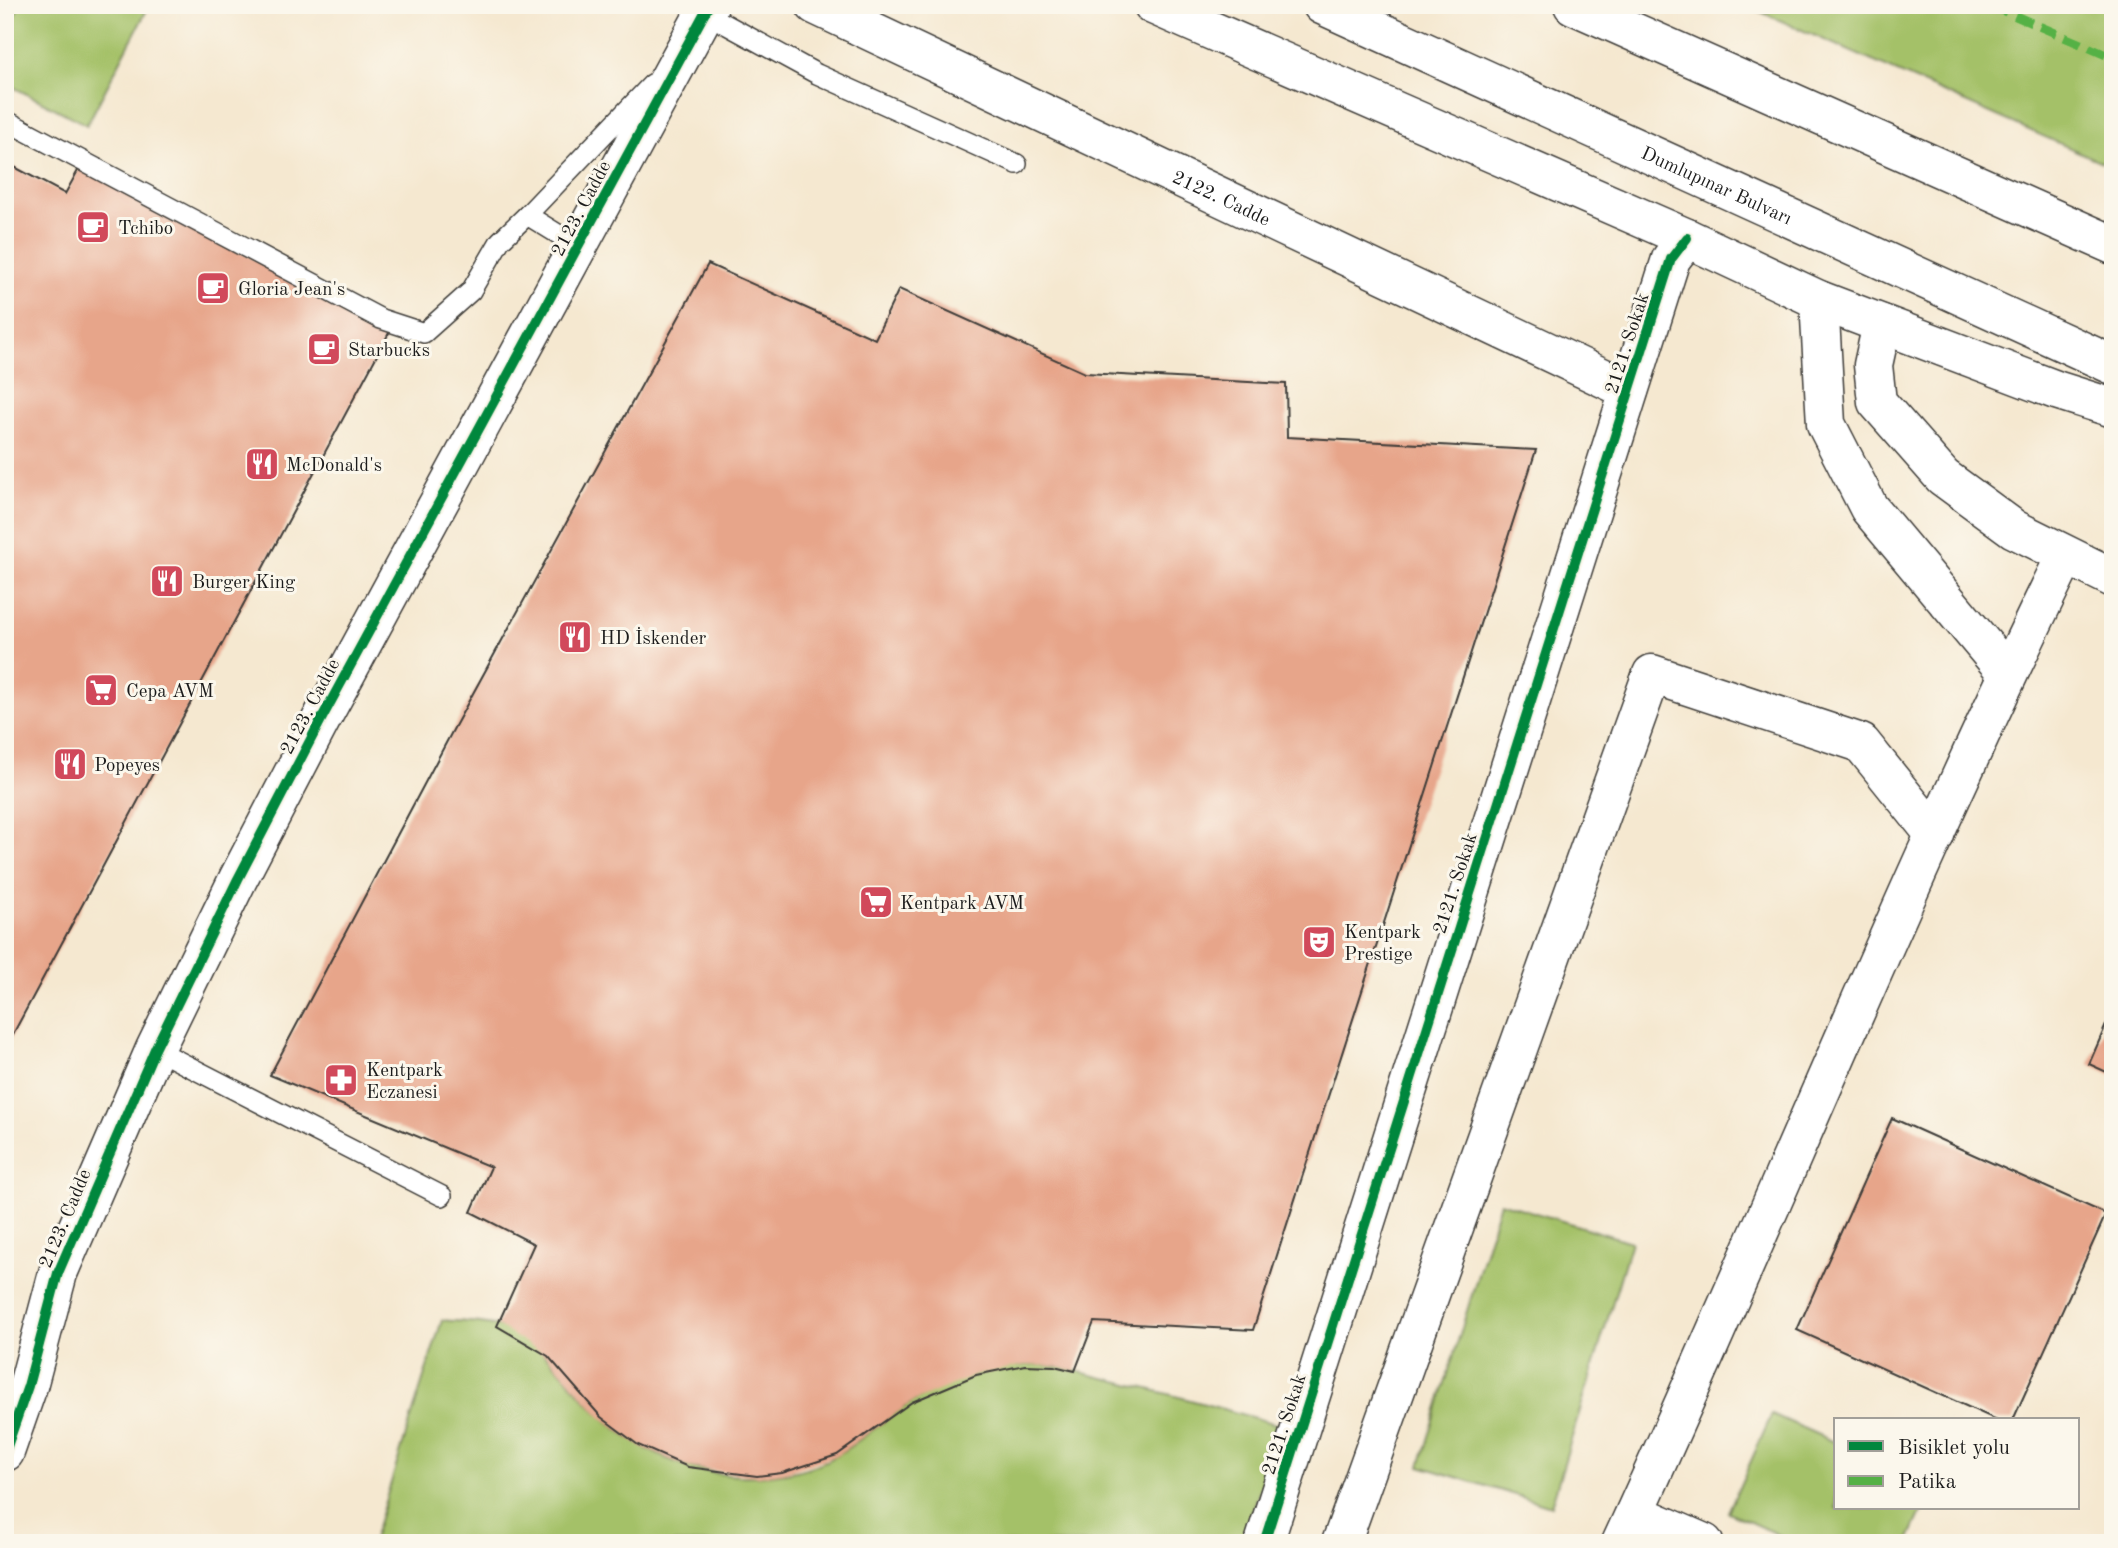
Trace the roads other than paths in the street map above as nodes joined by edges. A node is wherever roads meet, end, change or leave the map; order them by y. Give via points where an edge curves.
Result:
1 (815, 5) edge
2 (1153, 5) edge
3 (1322, 5) edge
4 (1573, 5) edge
5 (707, 9) edge
6 (687, 47) junction
7 (5, 120) edge
8 (1017, 164) dead end
9 (527, 215) junction
10 (1687, 238) junction
11 (2113, 245) edge
12 (579, 247) junction
13 (1819, 300) junction
14 (1882, 324) junction
15 (2113, 365) edge
16 (1629, 390) junction
17 (2113, 408) edge
18 (2065, 557) junction
19 (2113, 578) edge
20 (2008, 674) junction
21 (1935, 835) junction
22 (155, 1049) junction
23 (442, 1196) dead end
24 (5, 1452) edge
25 (1628, 1528) edge
26 (1264, 1543) edge
27 (1341, 1543) edge
28 (1704, 1543) edge

1 - 16 main road, 2122. Cadde
2 - 10 main road
3 - 15 main road, Dumlupınar Bulvarı
4 - 11 main road
5 - 6 main road, 2123. Cadde
5 - 8 lane via 817,74
6 - 9 lane
6 - 12 main road, 2123. Cadde
7 - 9 lane via 381,319 424,333 471,291 500,241
9 - 12 lane
10 - 13 main road
10 - 16 main road, 2121. Sokak via 1671,259
12 - 22 main road, 2123. Cadde via 323,716
13 - 14 main road
13 - 20 main road via 1826,424 1869,508
14 - 17 main road
14 - 18 main road via 1873,365 1877,402 1943,477 2014,529
16 - 26 main road, 2121. Sokak
18 - 19 main road
18 - 20 main road
20 - 21 main road
21 - 25 main road
21 - 27 main road via 1861,743 1653,674
22 - 23 lane
22 - 24 main road, 2123. Cadde via 58,1273
25 - 28 main road

